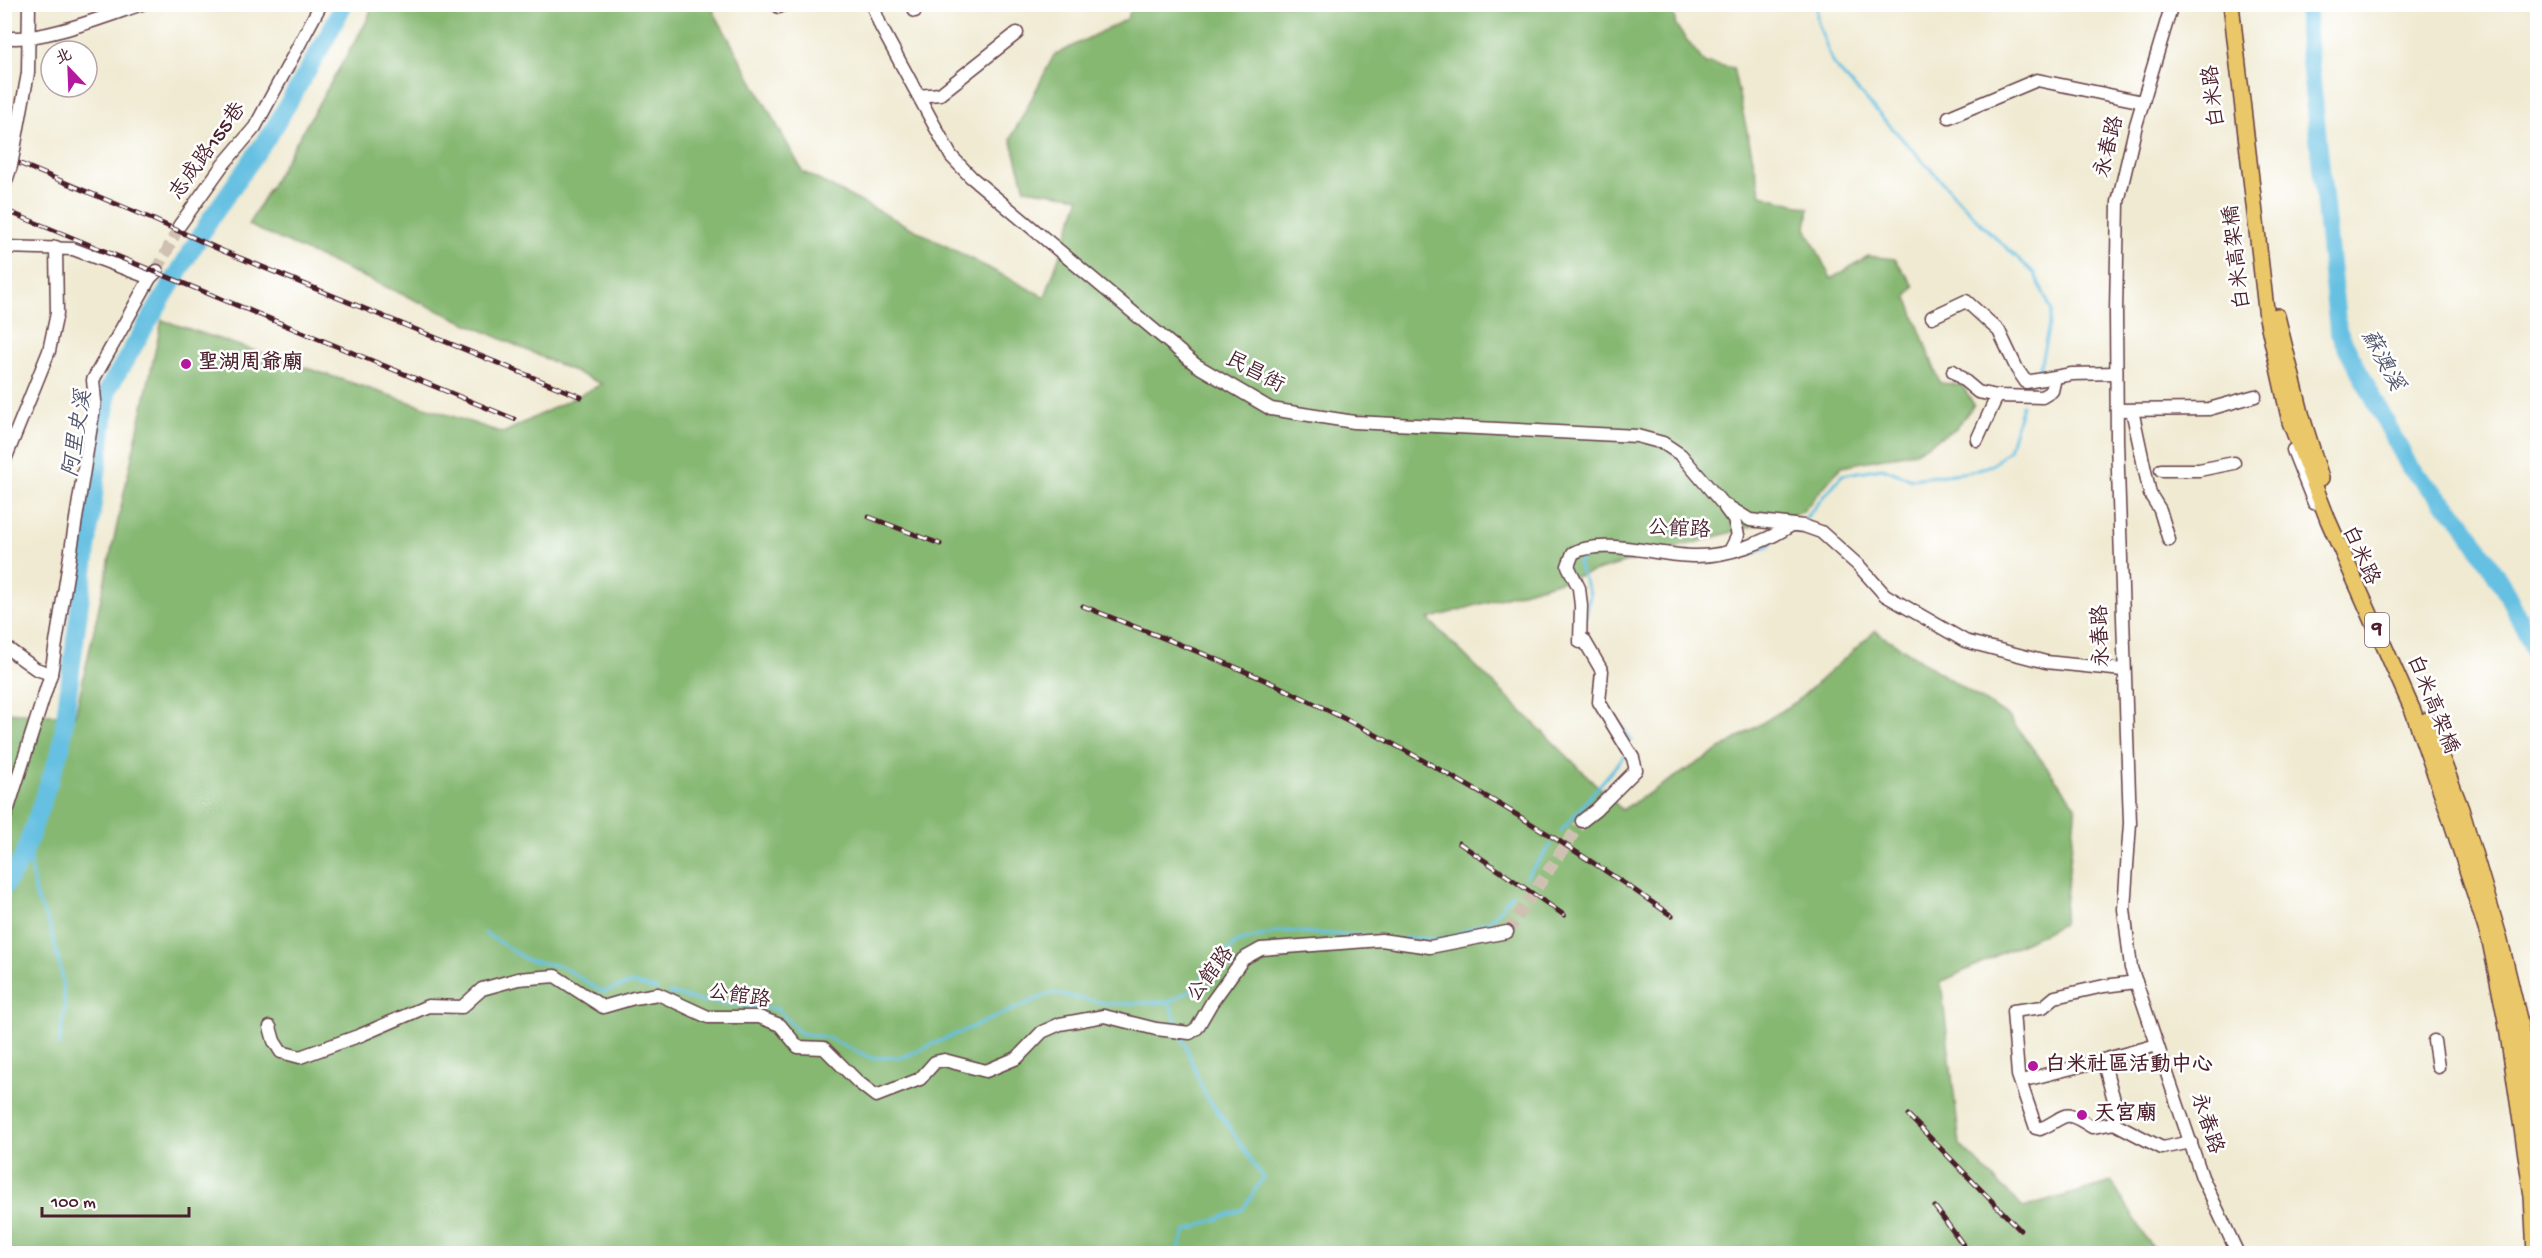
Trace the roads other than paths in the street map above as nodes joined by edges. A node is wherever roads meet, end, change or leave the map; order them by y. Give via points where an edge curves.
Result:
1 (29, 4) edge
2 (142, 4) edge
3 (321, 4) edge
4 (778, 4) edge
5 (784, 4) edge
6 (872, 4) edge
7 (2172, 4) edge
8 (2225, 4) edge
9 (2231, 4) edge
10 (2241, 4) edge
11 (1017, 33) dead end
12 (4, 36) edge
13 (28, 37) junction
14 (918, 96) junction
15 (2143, 102) junction
16 (1948, 117) dead end
17 (4, 187) edge
18 (179, 226) tunnel mouth
19 (4, 247) edge
20 (56, 247) junction
21 (1932, 317) dead end
22 (1953, 371) dead end
23 (2116, 373) junction
24 (2055, 378) junction
25 (1997, 396) junction
26 (2255, 396) dead end
27 (2117, 410) junction
28 (2132, 410) junction
29 (1977, 440) dead end
30 (4, 462) edge
31 (2234, 463) dead end
32 (2161, 470) dead end
33 (1721, 502) junction
34 (1792, 525) junction
35 (2169, 540) dead end
36 (1730, 551) junction
37 (4, 646) edge
38 (2123, 670) junction
39 (51, 674) junction
40 (4, 821) edge
41 (1582, 821) tunnel mouth
42 (1507, 932) tunnel mouth
43 (2136, 982) junction
44 (270, 1027) dead end
45 (2434, 1041) dead end
46 (2157, 1045) junction
47 (2103, 1060) junction
48 (2438, 1067) dead end
49 (2021, 1081) junction
50 (2114, 1123) junction
51 (2191, 1142) junction
52 (2538, 1151) edge
53 (2238, 1254) edge
54 (2533, 1254) edge

1 - 13 street
2 - 13 street via 77,26
3 - 18 street, 志成路155巷 via 255,127
4 - 5 street
6 - 14 street, 民昌街 via 880,27
7 - 15 street, 永春路
8 - 54 street, 白米路 via 2262,319 2284,423 2302,477 2408,714 2445,815 2484,943 2503,1034
9 - 54 main road, 白米高架橋 / 9 via 2267,318 2290,422 2310,478 2413,711 2490,941 2532,1196
10 - 52 main road, 白米高架橋 / 9 via 2277,317 2302,417 2319,474 2422,708 2461,808 2519,1019
11 - 14 street via 940,94
12 - 13 street
13 - 17 street, bridge via 28,73
14 - 33 street, 民昌街 via 951,156 971,177 1196,365 1271,409 1354,422 1637,436 1663,443 1681,455
15 - 16 street via 2037,80
15 - 23 street, 永春路 via 2118,202
19 - 20 street
20 - 30 street via 57,313 51,341
20 - 39 street via 154,274 93,380 95,401
21 - 24 street via 1966,301 1999,331 2026,382
22 - 25 street via 1978,392
23 - 24 street
23 - 27 street, 永春路
24 - 25 street via 2052,391 2042,397
25 - 29 street
26 - 28 street via 2209,409
27 - 28 street
27 - 38 street, 永春路
28 - 35 street via 2150,494 2160,510
31 - 32 street via 2199,470
33 - 34 street, 民昌街 via 1750,520
33 - 36 street via 1734,520 1738,535
34 - 36 street, 公館路
34 - 38 street via 1821,532 1885,595 1965,641 2046,662
36 - 41 street, 公館路 via 1697,556 1593,548 1573,553 1568,566 1579,588 1580,642 1584,640 1602,671 1599,702 1633,758 1635,770
37 - 39 street via 36,669
38 - 43 street, 永春路 via 2130,823 2124,909
39 - 40 street
42 - 44 street, 公館路 via 1430,947 1381,940 1260,949 1243,959 1190,1033 1104,1016 1059,1024 1042,1032 1017,1058 986,1071 944,1060 935,1062 920,1079 876,1096 824,1048 798,1047 780,1025 759,1017 708,1017 658,994 603,1007 555,976 518,979 482,989 462,1007 428,1006 300,1057 282,1052
43 - 46 street, 永春路
43 - 49 street via 2055,997 2043,1007 2013,1011
45 - 48 street
46 - 47 street
46 - 51 street, 永春路
47 - 49 street
47 - 50 street via 2114,1100
49 - 50 street via 2036,1128 2064,1115 2073,1115 2092,1127
50 - 51 street via 2162,1148
51 - 53 street, 永春路 via 2202,1177

